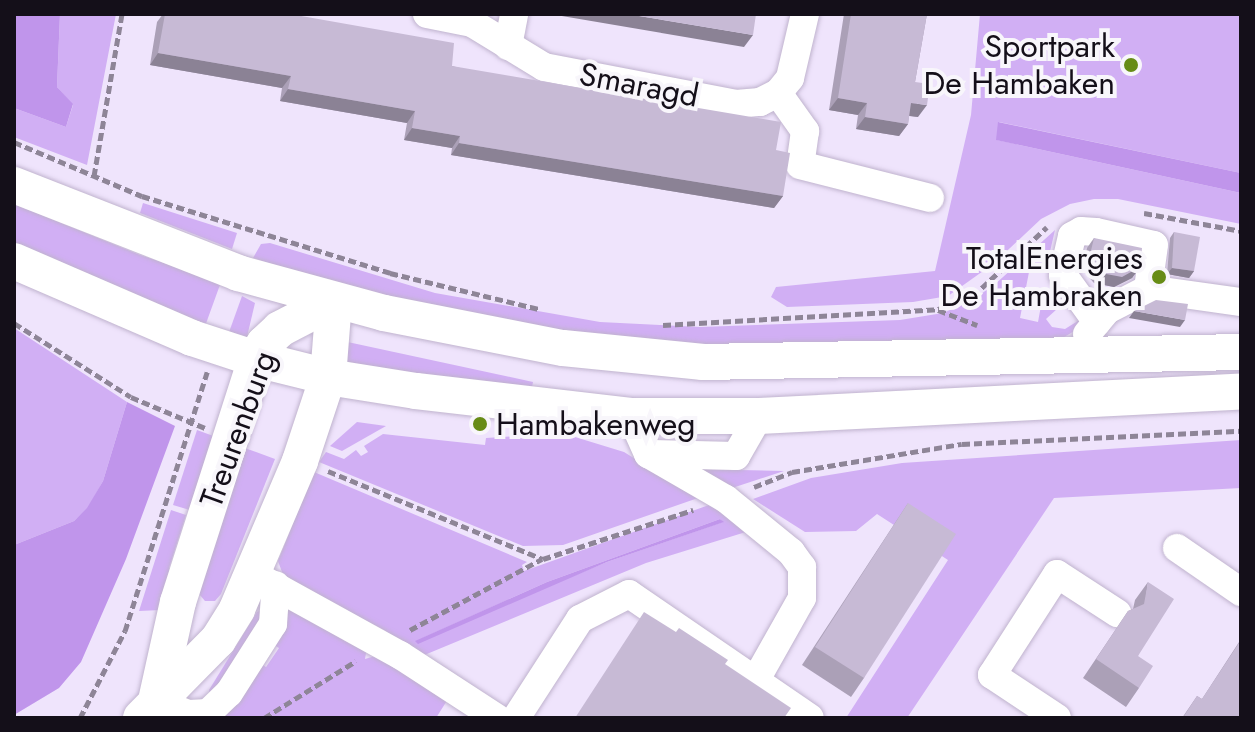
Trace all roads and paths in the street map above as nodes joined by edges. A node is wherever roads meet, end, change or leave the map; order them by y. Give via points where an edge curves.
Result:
1 (122, 14) edge
2 (427, 14) edge
3 (514, 14) edge
4 (805, 14) edge
5 (508, 46) junction
6 (778, 93) junction
7 (14, 142) edge
8 (94, 176) junction
9 (14, 185) edge
10 (930, 198) dead end
11 (1130, 210) dead end
12 (1059, 220) dead end
13 (251, 230) junction
14 (1241, 231) edge
15 (14, 261) edge
16 (238, 273) junction
17 (1148, 289) junction
18 (334, 301) junction
19 (1241, 302) edge
20 (554, 313) dead end
21 (1097, 322) junction
22 (14, 323) edge
23 (660, 325) dead end
24 (215, 346) junction
25 (1241, 352) edge
26 (1065, 356) junction
27 (256, 359) junction
28 (328, 377) junction
29 (1241, 392) edge
30 (631, 416) junction
31 (759, 416) junction
32 (191, 422) junction
33 (1241, 431) edge
34 (232, 439) junction
35 (648, 454) junction
36 (300, 461) junction
37 (726, 499) junction
38 (1177, 548) dead end
39 (543, 559) junction
40 (264, 580) junction
41 (1241, 592) edge
42 (1117, 613) dead end
43 (381, 646) junction
44 (757, 678) junction
45 (149, 710) edge
46 (80, 718) edge
47 (264, 718) edge
48 (497, 718) edge
49 (516, 718) edge
50 (810, 718) edge
51 (1057, 718) edge

1 - 8 path
2 - 5 street, Smaragd via 472,23
3 - 5 street
4 - 6 street via 790,78
5 - 6 street, Smaragd via 544,67 736,104 760,102
6 - 10 street via 805,131 800,165
7 - 8 path
8 - 13 path
9 - 16 main road
11 - 14 path
12 - 23 path via 973,296 938,309
13 - 16 path
13 - 20 path via 390,273
15 - 24 main road
16 - 18 main road
17 - 19 street
17 - 21 street via 1107,310
17 - 21 street via 1154,245 1096,232 1072,236 1063,275
18 - 26 main road via 563,348 703,362
18 - 27 main road, Treurenburg via 280,329
18 - 28 main road, Treurenburg
21 - 26 street
22 - 32 path via 131,397
24 - 27 main road
24 - 32 path, Treurenburg
25 - 26 main road
27 - 28 main road
27 - 34 main road, Treurenburg
28 - 30 main road
28 - 36 main road, Treurenburg
29 - 31 main road
30 - 31 main road
30 - 35 street
31 - 35 street via 736,456
32 - 34 path
32 - 46 path, Treurenburg via 125,631
33 - 37 path via 962,444 792,472
34 - 45 main road, Treurenburg
35 - 37 street
36 - 39 path
36 - 40 main road, Treurenburg
37 - 39 path
37 - 44 street via 802,567 802,598
38 - 41 street
39 - 43 path
40 - 43 street
40 - 45 main road, Treurenburg via 218,640
42 - 51 street via 1057,574 992,675
43 - 47 path
43 - 48 street
44 - 49 street via 629,594 580,619
44 - 50 street

